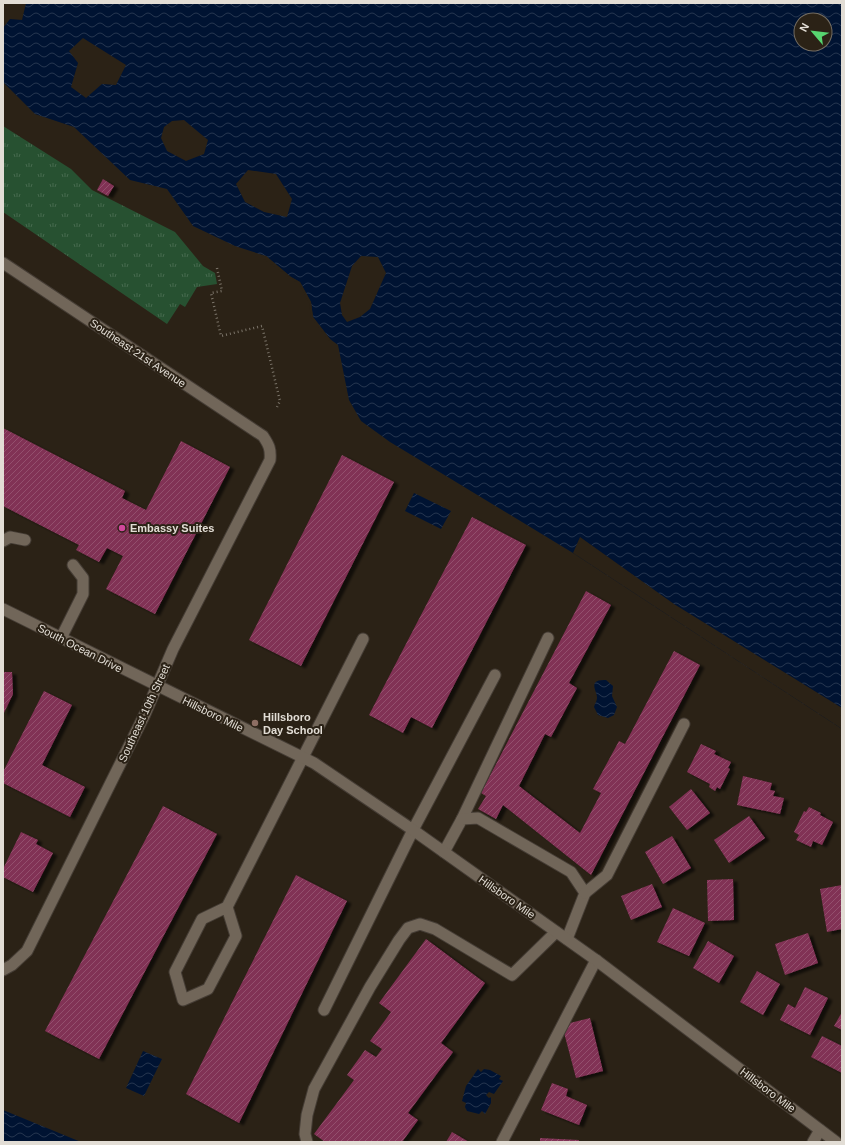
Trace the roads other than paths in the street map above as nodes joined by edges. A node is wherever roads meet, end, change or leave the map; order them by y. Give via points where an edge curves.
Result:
1 (3, 263) edge
2 (270, 447) joint
3 (25, 540) dead end
4 (3, 541) edge
5 (73, 565) dead end
6 (3, 609) edge
7 (61, 638) junction
8 (548, 638) dead end
9 (363, 639) dead end
10 (495, 675) dead end
11 (157, 686) junction
12 (684, 724) dead end
13 (302, 758) junction
14 (462, 819) junction
15 (413, 830) junction
16 (444, 852) junction
17 (585, 893) junction
18 (227, 906) junction
19 (556, 932) junction
20 (567, 939) junction
21 (596, 960) junction
22 (3, 970) edge
23 (324, 1010) dead end
24 (820, 1130) junction
25 (308, 1142) edge
26 (502, 1142) edge
27 (813, 1142) edge
28 (836, 1142) edge

1 - 2 main road, Southeast 21st Avenue via 263,436
2 - 11 main road, Southeast 10th Street via 270,460 173,649
3 - 4 main road via 10,537
5 - 7 main road via 83,578 83,594
6 - 7 main road, South Ocean Drive
7 - 11 main road, South Ocean Drive
8 - 14 main road
9 - 13 main road
10 - 15 main road
11 - 13 main road, Hillsboro Mile
11 - 22 main road, Southeast 10th Street via 27,951
12 - 17 main road via 607,875
13 - 15 main road, Hillsboro Mile via 314,763
13 - 18 main road
14 - 16 main road
14 - 17 main road via 478,818 571,872
15 - 16 main road, Hillsboro Mile
15 - 23 main road
16 - 19 main road, Hillsboro Mile
17 - 20 main road
18 - 18 main road via 202,919 175,972 183,1000 208,989 236,936
19 - 20 main road, Hillsboro Mile
19 - 25 main road via 512,975 435,929 420,924 408,928 370,986 314,1089 307,1114 305,1134
20 - 21 main road, Hillsboro Mile
21 - 24 main road, Hillsboro Mile
21 - 26 main road
24 - 27 main road
24 - 28 main road, Hillsboro Mile

